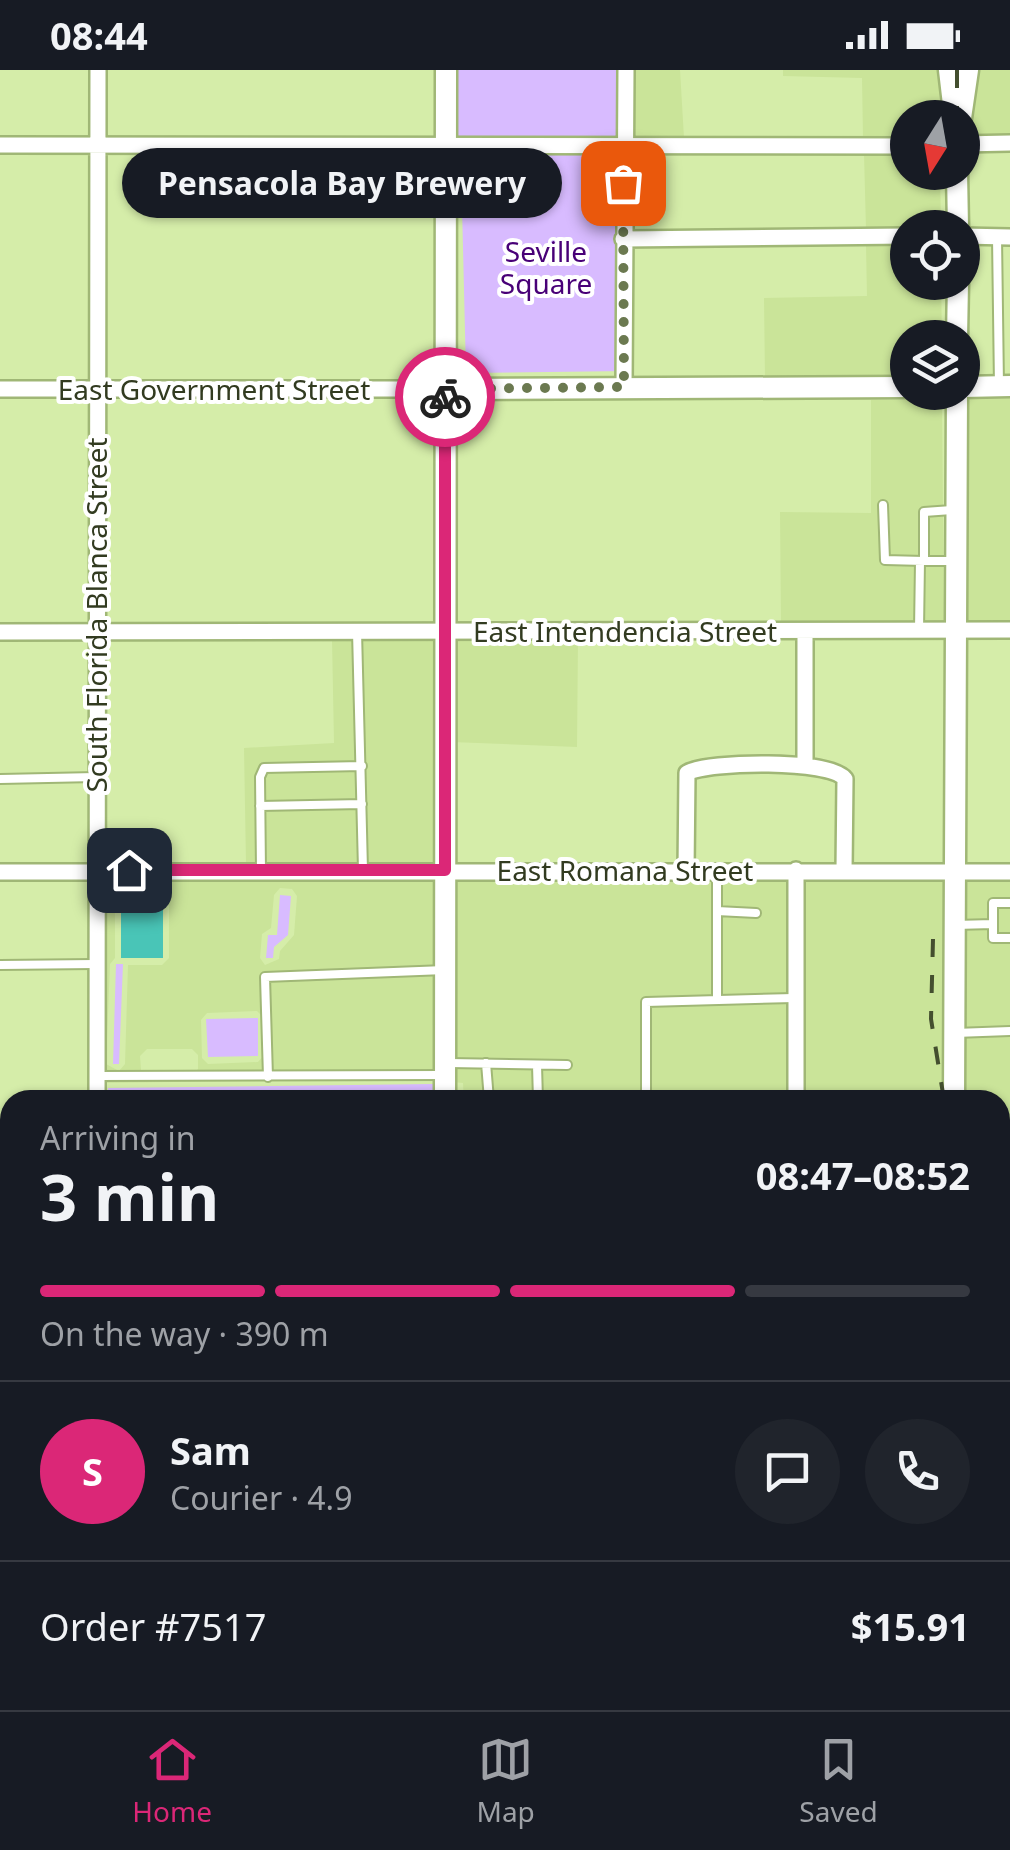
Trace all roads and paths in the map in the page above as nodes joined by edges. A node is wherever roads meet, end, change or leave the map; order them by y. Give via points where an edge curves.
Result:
1 (98, 70) edge
2 (446, 70) edge
3 (626, 70) edge
4 (949, 70) edge
5 (968, 70) edge
6 (955, 100) edge
7 (962, 100) edge
8 (1010, 143) edge
9 (980, 144) edge
10 (0, 145) edge
11 (98, 145) junction
12 (624, 146) junction
13 (890, 146) edge
14 (446, 147) junction
15 (890, 236) edge
16 (1004, 237) edge
17 (624, 240) junction
18 (1005, 386) edge
19 (624, 387) junction
20 (890, 387) edge
21 (980, 387) edge
22 (0, 389) edge
23 (97, 389) junction
24 (445, 389) junction
25 (957, 410) edge
26 (883, 505) dead end
27 (956, 509) junction
28 (922, 561) junction
29 (956, 561) junction
30 (919, 630) junction
31 (956, 630) junction
32 (1010, 630) edge
33 (96, 631) junction
34 (445, 631) junction
35 (805, 631) junction
36 (0, 632) edge
37 (358, 632) junction
38 (806, 764) junction
39 (362, 766) junction
40 (96, 777) junction
41 (0, 779) edge
42 (362, 804) junction
43 (260, 806) junction
44 (96, 870) junction
45 (261, 870) junction
46 (363, 870) junction
47 (445, 870) junction
48 (686, 870) junction
49 (717, 870) junction
50 (796, 870) junction
51 (844, 870) junction
52 (0, 872) edge
53 (1010, 872) edge
54 (955, 873) junction
55 (1010, 903) edge
56 (717, 912) junction
57 (756, 912) dead end
58 (993, 924) junction
59 (955, 925) junction
60 (1010, 938) edge
61 (96, 964) junction
62 (0, 965) edge
63 (445, 970) junction
64 (796, 998) junction
65 (717, 1000) junction
66 (1010, 1030) edge
67 (955, 1032) junction
68 (486, 1064) junction
69 (537, 1065) junction
70 (567, 1065) dead end
71 (445, 1069) junction
72 (97, 1076) junction
73 (268, 1076) junction
74 (97, 1090) edge
75 (445, 1090) edge
76 (488, 1090) edge
77 (538, 1090) edge
78 (646, 1090) edge
79 (796, 1090) edge
80 (954, 1090) edge

1 - 11 street, South Florida Blanca Street
2 - 14 street
3 - 12 street
4 - 6 street
5 - 7 street
8 - 9 street
10 - 11 street
11 - 14 street
11 - 23 street, South Florida Blanca Street
12 - 13 street
12 - 14 street
12 - 17 street
14 - 24 street
15 - 17 street
16 - 18 lane
17 - 19 street
18 - 21 street
19 - 20 street, East Government Street
19 - 24 street, East Government Street
22 - 23 street, East Government Street
23 - 24 street, East Government Street
23 - 33 street, South Florida Blanca Street
24 - 34 street
25 - 27 street
26 - 28 lane via 885,560
27 - 28 lane via 924,512
27 - 29 street
28 - 29 lane
28 - 30 lane
29 - 31 street
30 - 31 street, East Intendencia Street
30 - 35 street, East Intendencia Street
31 - 32 street, East Intendencia Street
31 - 54 street
33 - 36 street, East Intendencia Street
33 - 37 street, East Intendencia Street
33 - 40 street, South Florida Blanca Street
34 - 35 street, East Intendencia Street
34 - 37 street, East Intendencia Street
34 - 47 street
35 - 38 street
37 - 39 lane
38 - 48 street via 687,773
38 - 51 street via 846,779
39 - 42 lane
39 - 43 lane via 264,768
40 - 41 lane
40 - 44 street, South Florida Blanca Street
42 - 43 lane
42 - 46 lane
43 - 45 lane
44 - 45 street, East Romana Street
44 - 52 street, East Romana Street
44 - 61 street, South Florida Blanca Street
45 - 46 street, East Romana Street
46 - 47 street, East Romana Street
47 - 48 street, East Romana Street
47 - 63 street
48 - 49 street, East Romana Street
49 - 50 street, East Romana Street
49 - 56 lane
50 - 51 street, East Romana Street
50 - 64 street
51 - 54 street, East Romana Street
53 - 54 street, East Romana Street
54 - 59 street
55 - 58 lane via 992,904
56 - 57 lane
56 - 65 lane
58 - 59 lane
58 - 60 lane via 993,938
59 - 67 street
61 - 62 lane
61 - 72 street, South Florida Blanca Street
63 - 71 street
63 - 73 lane via 265,977
64 - 65 lane
64 - 79 street
65 - 78 lane via 646,1002
66 - 67 lane
67 - 80 street
68 - 69 lane
68 - 71 lane
68 - 76 lane
69 - 70 lane
69 - 77 lane
71 - 73 lane
71 - 75 street
72 - 73 lane
72 - 74 street, South Florida Blanca Street

